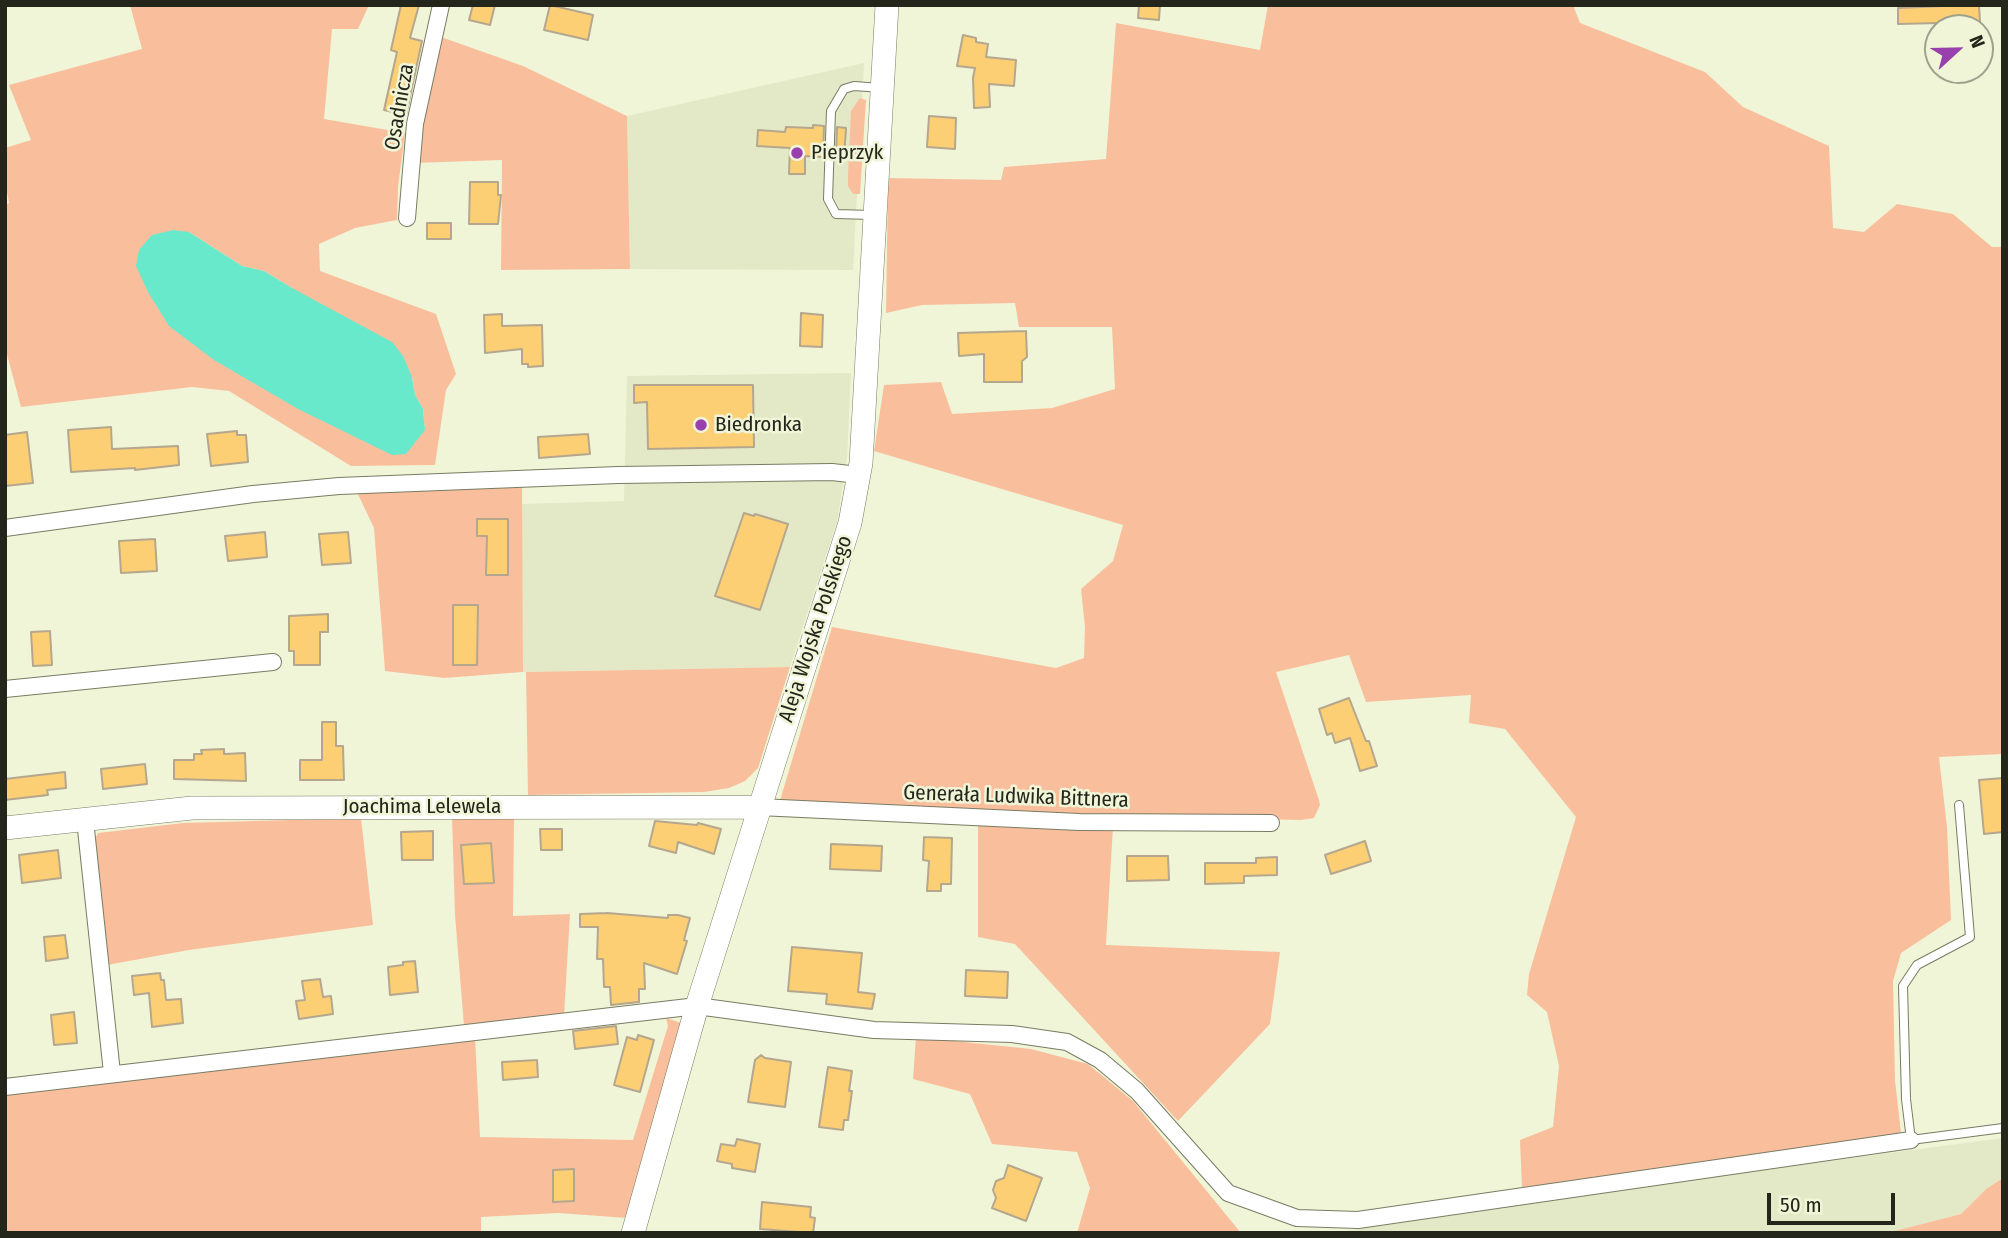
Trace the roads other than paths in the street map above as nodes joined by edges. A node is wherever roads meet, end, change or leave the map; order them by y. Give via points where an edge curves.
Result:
1 (442, 5) edge
2 (887, 5) edge
3 (882, 88) junction
4 (875, 215) junction
5 (407, 218) dead end
6 (859, 475) junction
7 (5, 528) edge
8 (273, 662) dead end
9 (5, 689) edge
10 (1959, 805) dead end
11 (759, 807) junction
12 (85, 820) junction
13 (1271, 824) dead end
14 (5, 828) edge
15 (697, 1006) junction
16 (112, 1073) junction
17 (5, 1087) edge
18 (2003, 1128) edge
19 (1911, 1140) junction
20 (633, 1233) edge

1 - 5 street, Osadnicza via 415,124
2 - 3 street, Aleja Wojska Polskiego
3 - 4 street, Aleja Wojska Polskiego
3 - 4 lane via 844,89 831,111 828,199 836,214
4 - 6 street, Aleja Wojska Polskiego
6 - 7 street via 618,475 339,486
6 - 11 street, Aleja Wojska Polskiego via 850,523
8 - 9 street
10 - 19 lane via 1970,937 1917,965 1903,986
11 - 12 street, Joachima Lelewela via 192,808
11 - 13 street, Generała Ludwika Bittnera via 1079,822
11 - 15 street, Aleja Wojska Polskiego
12 - 14 street, Joachima Lelewela
12 - 16 street
15 - 16 street
15 - 19 street via 874,1030 1012,1034 1067,1042 1100,1060 1137,1091 1228,1193 1297,1218 1358,1220
15 - 20 street, Aleja Wojska Polskiego
16 - 17 street
18 - 19 lane

